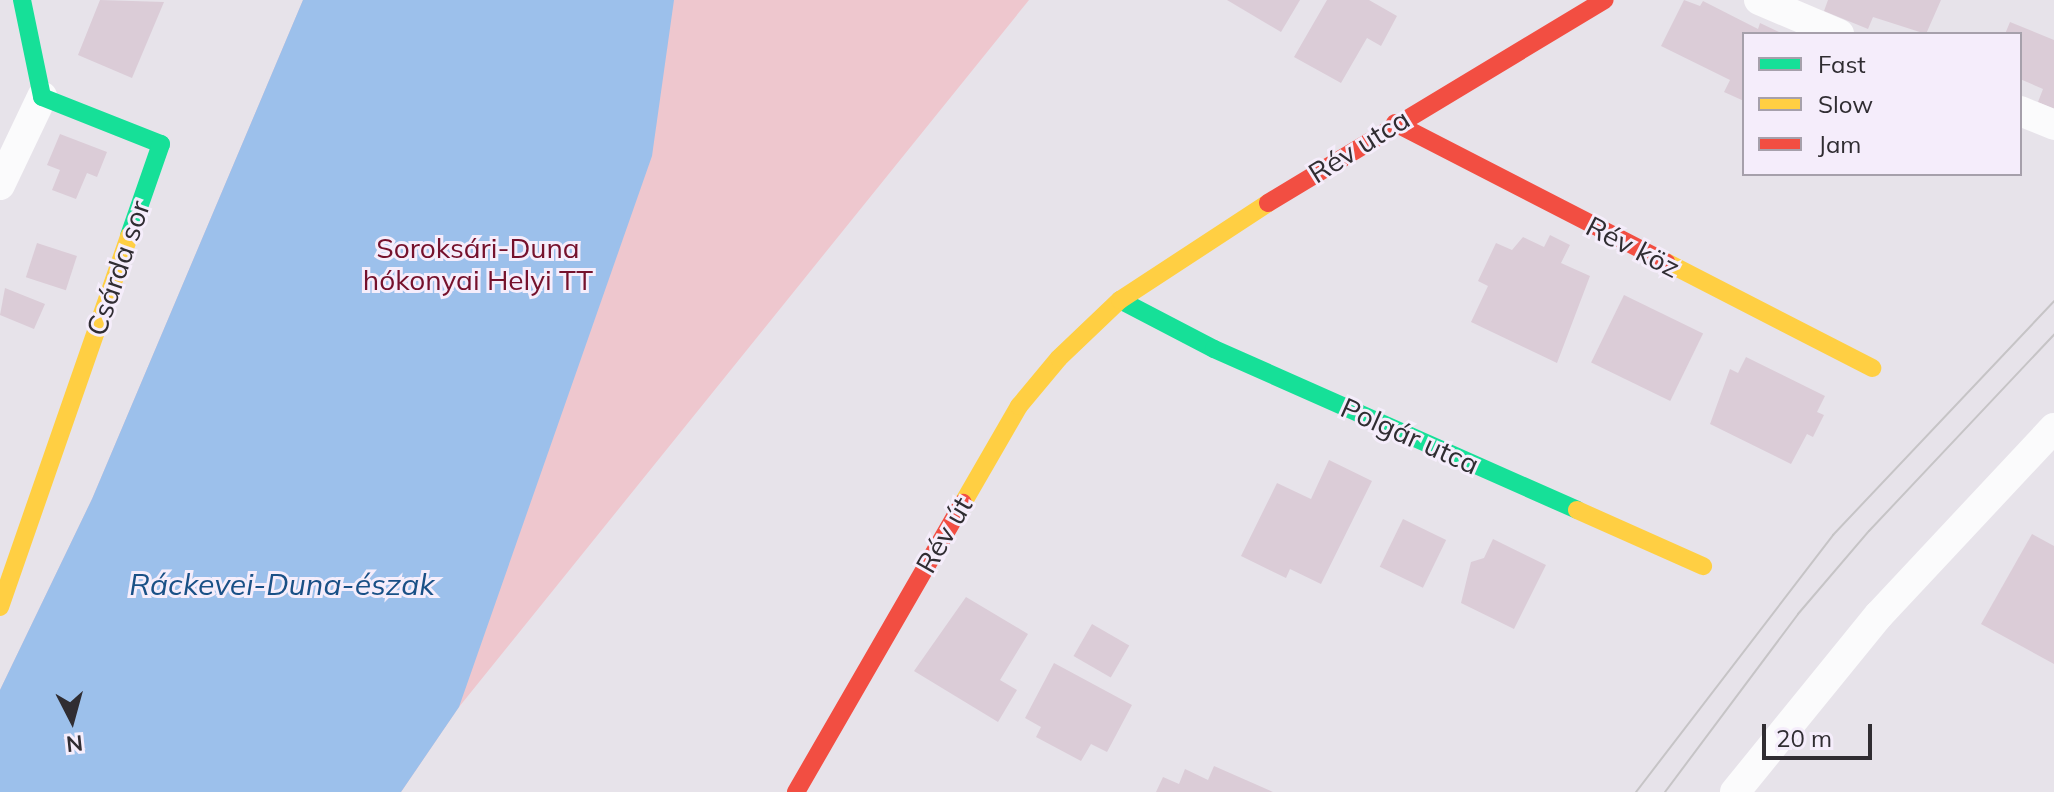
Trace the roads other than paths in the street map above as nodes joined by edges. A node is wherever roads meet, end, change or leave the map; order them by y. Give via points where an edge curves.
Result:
1 (22, 0) edge
2 (1604, 0) edge
3 (1759, 0) edge
4 (1834, 32) edge
5 (42, 97) junction
6 (2022, 112) edge
7 (1395, 123) junction
8 (2054, 125) edge
9 (0, 185) edge
10 (1120, 300) junction
11 (1872, 368) dead end
12 (2054, 428) edge
13 (1703, 566) dead end
14 (0, 607) edge
15 (796, 792) edge
16 (1735, 792) edge

1 - 5 street
2 - 7 street, Rév utca
3 - 4 street
5 - 9 street
5 - 14 street, Csárda sor via 161,144
6 - 8 street
7 - 10 street, Rév utca
7 - 11 street, Rév köz
10 - 13 street, Polgár utca via 1214,349
10 - 15 street, Rév út via 1059,358 1019,406
12 - 16 street via 1879,615

